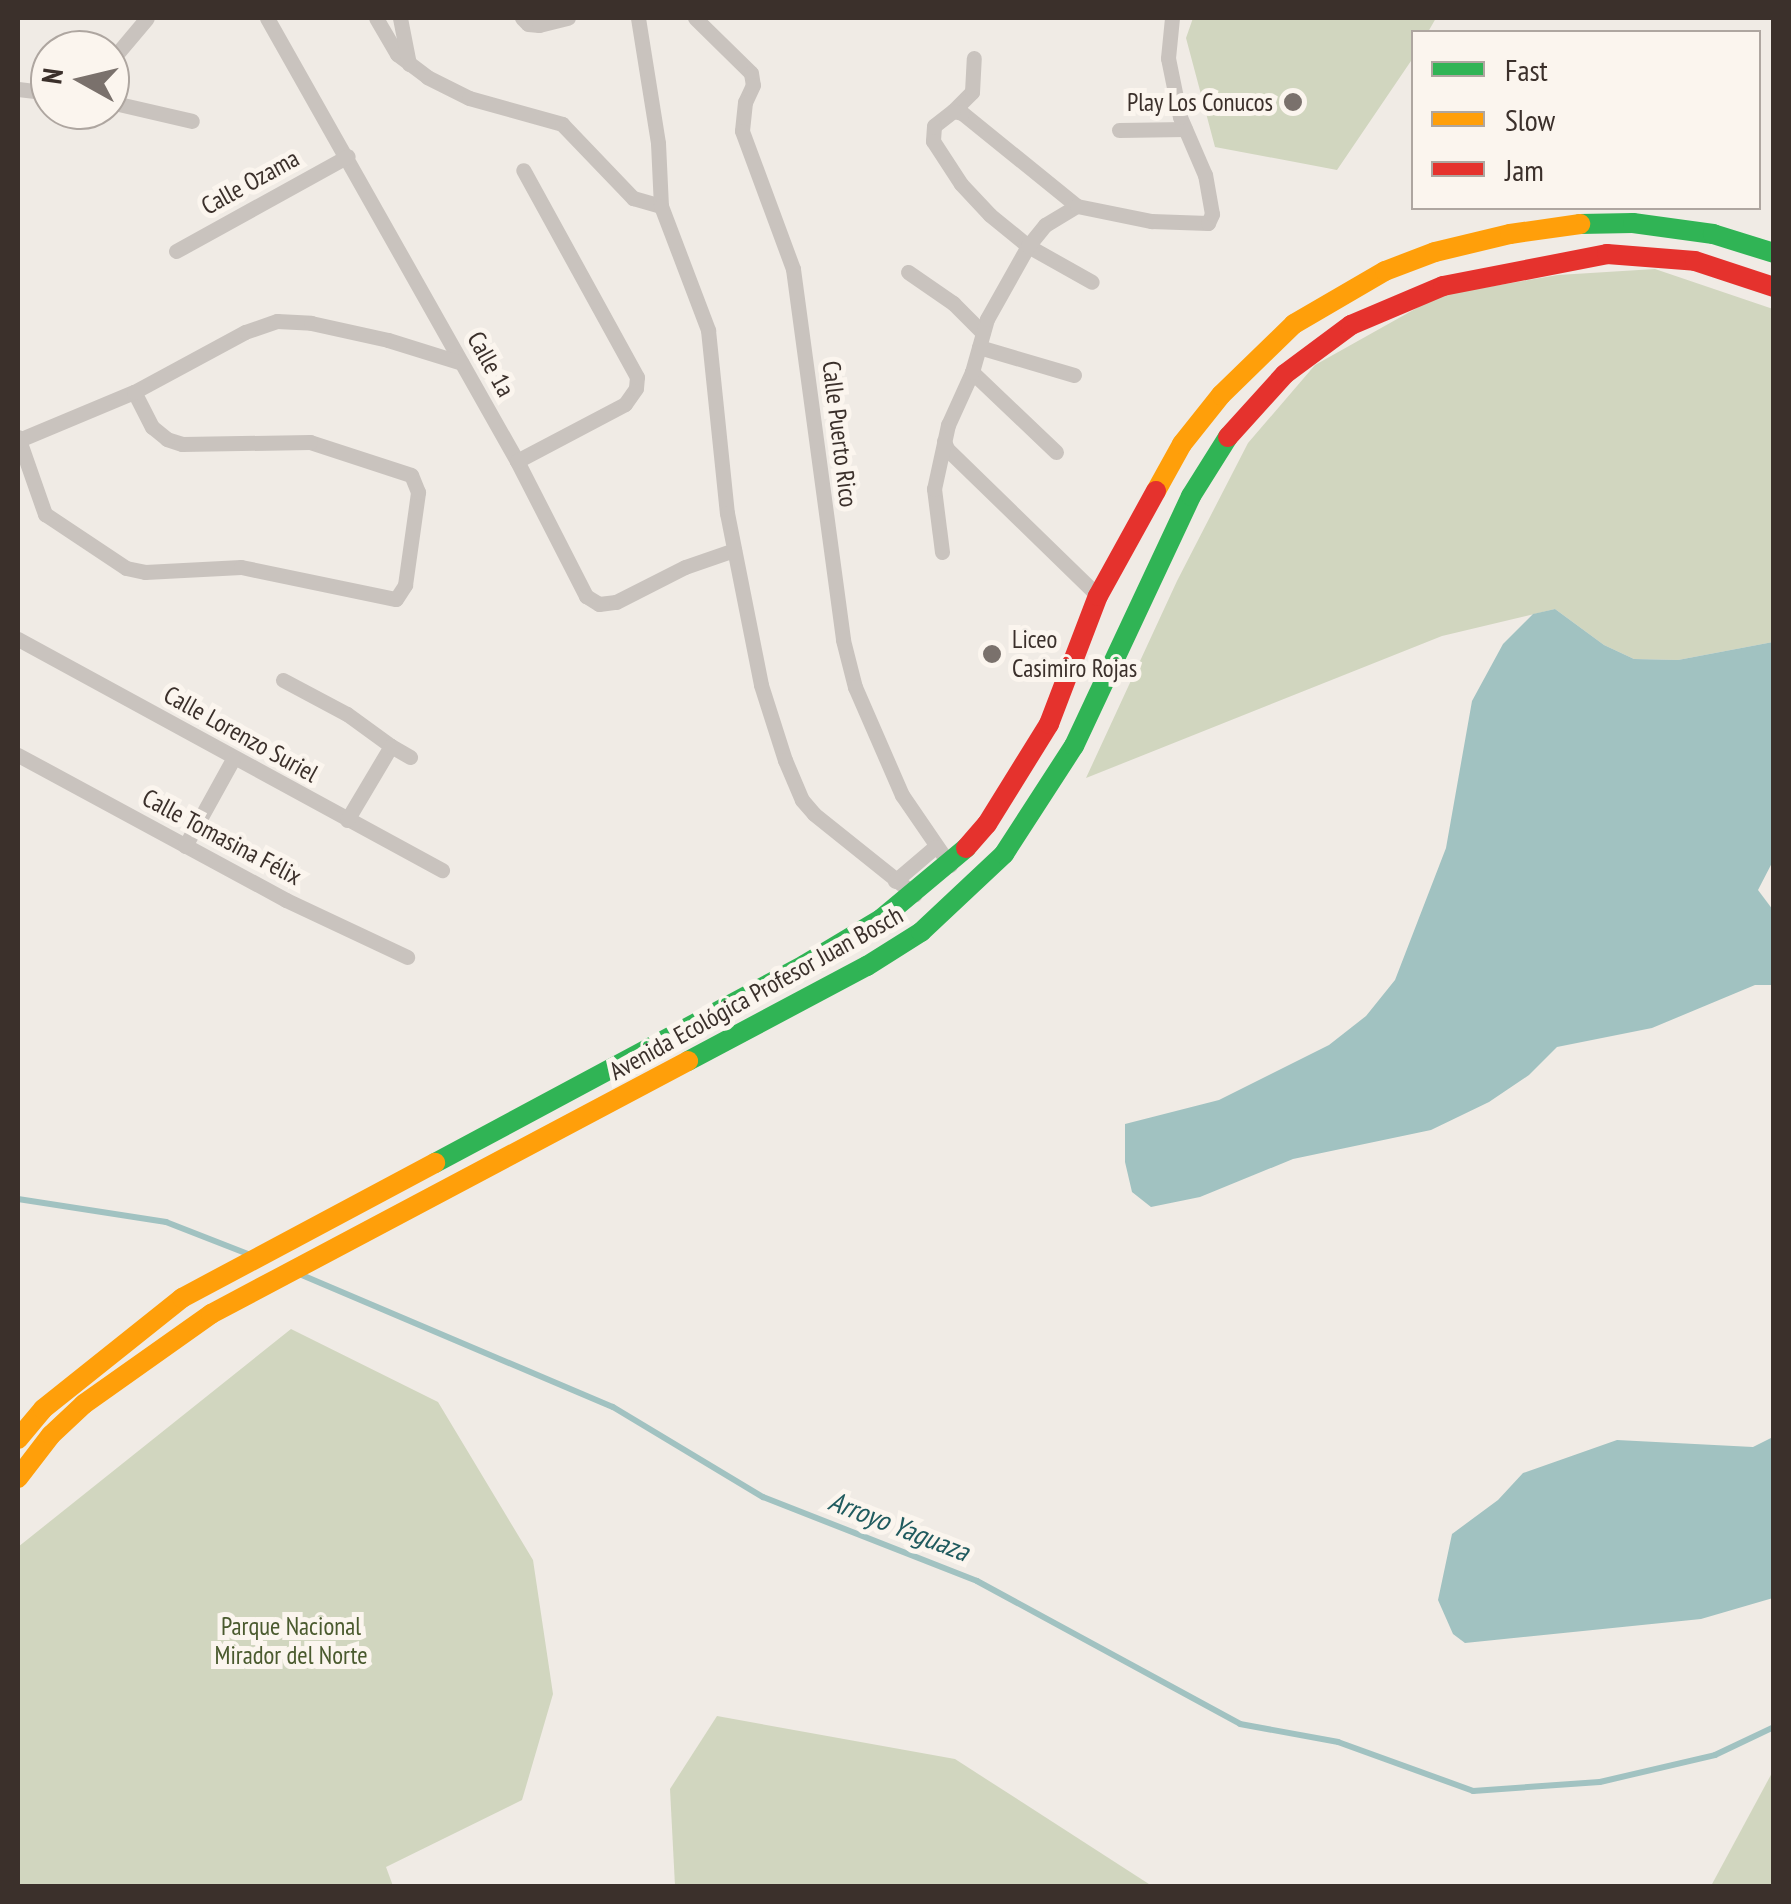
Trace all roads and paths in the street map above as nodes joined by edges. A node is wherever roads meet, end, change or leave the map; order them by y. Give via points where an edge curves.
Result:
1 (147, 18) edge
2 (266, 18) edge
3 (376, 18) edge
4 (400, 18) edge
5 (522, 18) edge
6 (568, 18) edge
7 (638, 18) edge
8 (695, 18) edge
9 (1172, 18) edge
10 (130, 38) edge
11 (974, 58) dead end
12 (408, 64) junction
13 (130, 107) edge
14 (953, 111) junction
15 (192, 121) dead end
16 (1185, 129) junction
17 (1119, 130) dead end
18 (348, 156) junction
19 (523, 170) dead end
20 (661, 206) junction
21 (1077, 206) junction
22 (1028, 246) junction
23 (176, 251) dead end
24 (1774, 253) edge
25 (908, 272) dead end
26 (1092, 282) dead end
27 (1774, 287) edge
28 (981, 340) junction
29 (462, 363) junction
30 (972, 372) junction
31 (1074, 375) dead end
32 (134, 392) junction
33 (18, 439) edge
34 (944, 441) junction
35 (1056, 452) dead end
36 (517, 461) junction
37 (734, 550) junction
38 (942, 552) dead end
39 (1098, 596) junction
40 (18, 639) edge
41 (283, 680) dead end
42 (391, 746) junction
43 (18, 755) edge
44 (410, 757) dead end
45 (233, 759) junction
46 (347, 820) junction
47 (184, 846) junction
48 (936, 847) junction
49 (950, 865) junction
50 (442, 870) dead end
51 (895, 881) junction
52 (914, 895) junction
53 (407, 957) dead end
54 (452, 1152) junction
55 (465, 1181) junction
56 (18, 1439) edge
57 (18, 1478) edge

1 - 10 street
2 - 18 street, Calle 1a
3 - 12 street
4 - 12 street
5 - 6 street via 539,26
7 - 20 street
8 - 48 street, Calle Puerto Rico via 751,73 742,131 793,269 843,640 902,796
9 - 16 street via 1168,58
11 - 14 street via 972,92
12 - 20 street via 469,98 562,124 633,198
13 - 15 street
14 - 21 street
14 - 22 street via 934,126 933,142 961,184
16 - 17 street
16 - 21 street via 1205,175 1208,223
18 - 23 street, Calle Ozama
18 - 29 street, Calle 1a
19 - 36 street via 637,377 625,404
20 - 37 street via 713,351
21 - 22 street via 1045,225
22 - 26 street
22 - 28 street
24 - 39 street, Avenida Ecológica Profesor Juan Bosch via 1670,227 1581,224 1468,243 1385,271 1294,324 1221,395 1155,488
25 - 28 street via 953,302
27 - 55 street, Avenida Ecológica Profesor Juan Bosch via 1695,261 1607,254 1442,286 1351,325 1285,374 1221,445 1190,496 1066,760 1004,854 962,896 868,966
28 - 30 street
28 - 31 street
29 - 32 street via 388,340 277,321
29 - 36 street, Calle 1a
30 - 34 street
30 - 35 street
32 - 33 street
32 - 33 street via 167,440 310,442 410,474 418,492 404,586 396,599 242,567 126,568 45,514
34 - 38 street via 934,489
34 - 39 street
36 - 37 street, Calle 1a via 580,587 599,604 628,598
37 - 51 street via 762,685 793,782 821,822
39 - 49 street, Avenida Ecológica Profesor Juan Bosch via 1048,724 987,824
40 - 45 street, Calle Lorenzo Suriel
41 - 42 street
42 - 44 street
42 - 46 street
43 - 47 street, Calle Tomasina Félix
45 - 46 street, Calle Lorenzo Suriel
45 - 47 street
46 - 50 street, Calle Lorenzo Suriel
47 - 53 street, Calle Tomasina Félix
48 - 49 street, Calle Puerto Rico
48 - 51 street
49 - 52 street, Avenida Ecológica Profesor Juan Bosch
51 - 52 street
52 - 54 street, Avenida Ecológica Profesor Juan Bosch via 804,965
54 - 55 street
54 - 56 street, Avenida Ecológica Profesor Juan Bosch via 182,1298 43,1408
55 - 57 street, Avenida Ecológica Profesor Juan Bosch via 211,1314 84,1404

